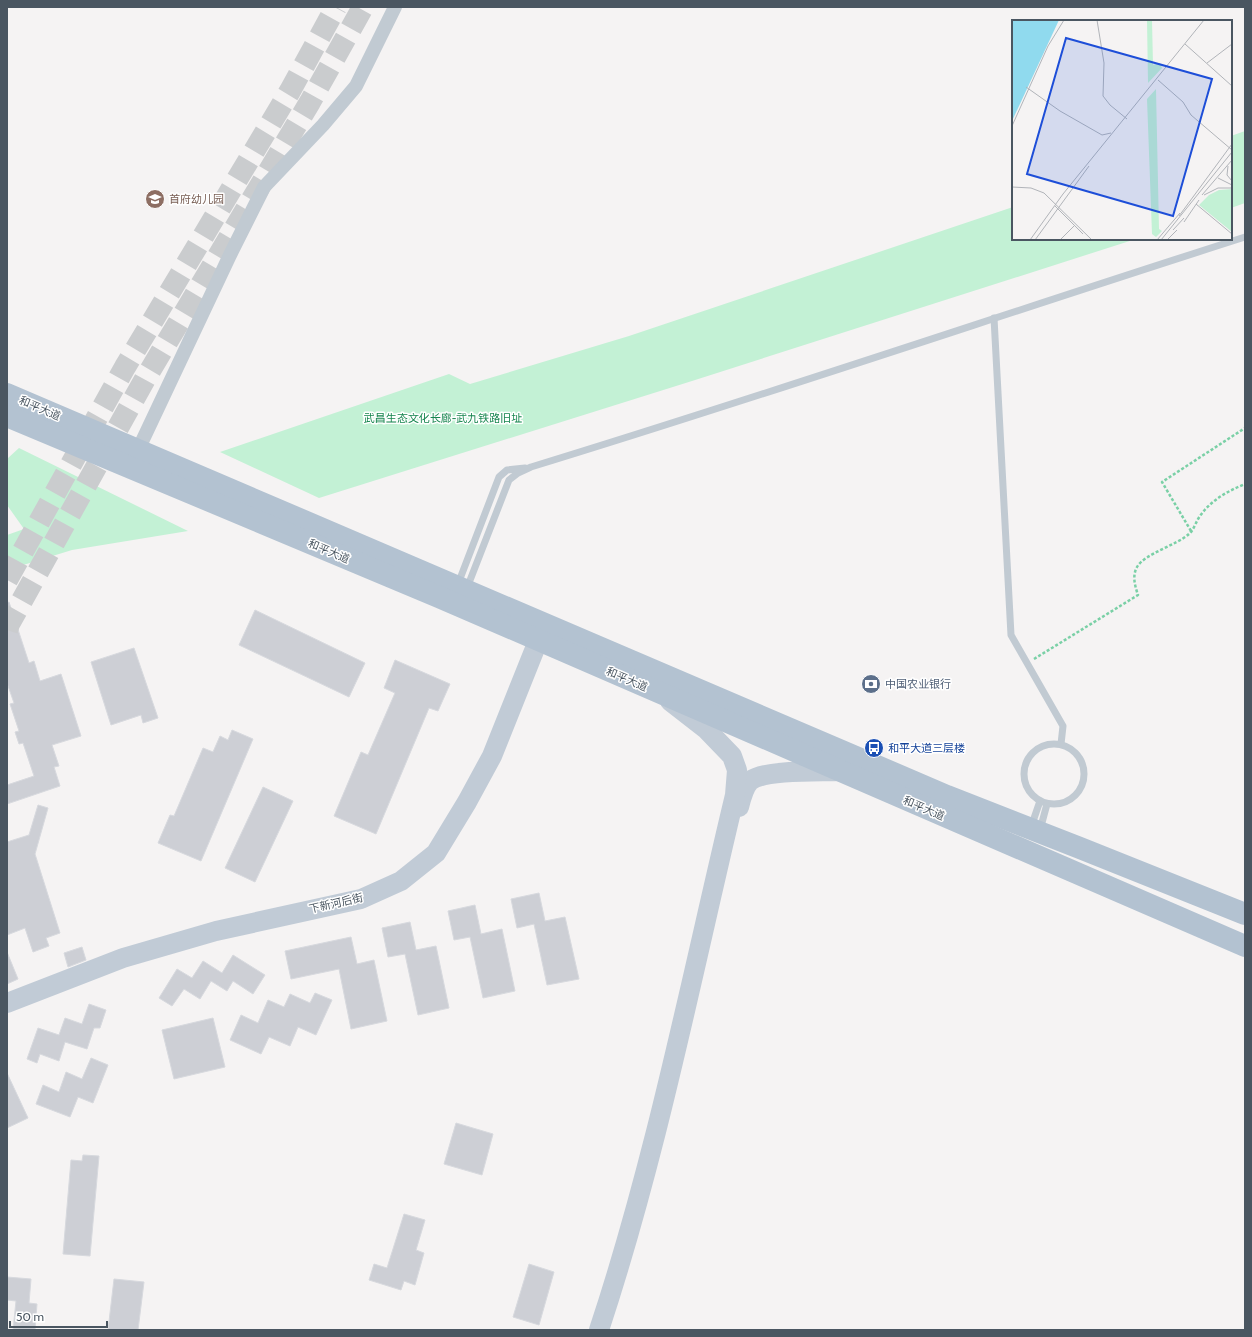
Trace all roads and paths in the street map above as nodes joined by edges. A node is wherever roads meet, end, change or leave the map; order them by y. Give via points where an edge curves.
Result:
1 (395, 7) edge
2 (1245, 237) edge
3 (994, 318) junction
4 (7, 394) edge
5 (7, 416) edge
6 (1245, 428) edge
7 (138, 450) junction
8 (1245, 484) edge
9 (1191, 531) junction
10 (461, 588) junction
11 (541, 632) junction
12 (1027, 663) junction
13 (655, 691) junction
14 (1061, 744) junction
15 (840, 771) junction
16 (1040, 801) junction
17 (1047, 804) junction
18 (1035, 830) junction
19 (1245, 914) edge
20 (1245, 946) edge
21 (7, 1003) edge
22 (599, 1330) edge
23 (606, 1330) edge

1 - 7 street via 356,86 264,187
2 - 3 lane
3 - 10 lane via 518,473 509,480
3 - 12 lane via 1012,635
4 - 7 main road, 和平大道
5 - 11 main road, 和平大道
6 - 9 path via 1162,482
7 - 10 main road, 和平大道
8 - 9 path via 1210,504
9 - 12 path via 1137,566 1134,577 1138,595
10 - 11 main road, 和平大道
11 - 13 main road, 和平大道
11 - 18 main road, 和平大道
11 - 21 street, 下新河后街 via 492,756 467,802 436,853 401,881 361,899 216,931 123,958
12 - 14 lane via 1063,726
13 - 15 main road, 和平大道
13 - 22 street via 706,730 732,756 737,770 735,796 663,1104 636,1209
14 - 16 lane via 1045,744 1032,753 1026,763 1025,783 1033,796
14 - 17 lane via 1075,751 1080,757 1084,780 1081,788 1070,800
15 - 20 main road, 和平大道
15 - 23 street via 760,776 749,782 741,796 634,1240
16 - 17 lane
16 - 18 lane
17 - 18 lane
18 - 19 main road, 和平大道

